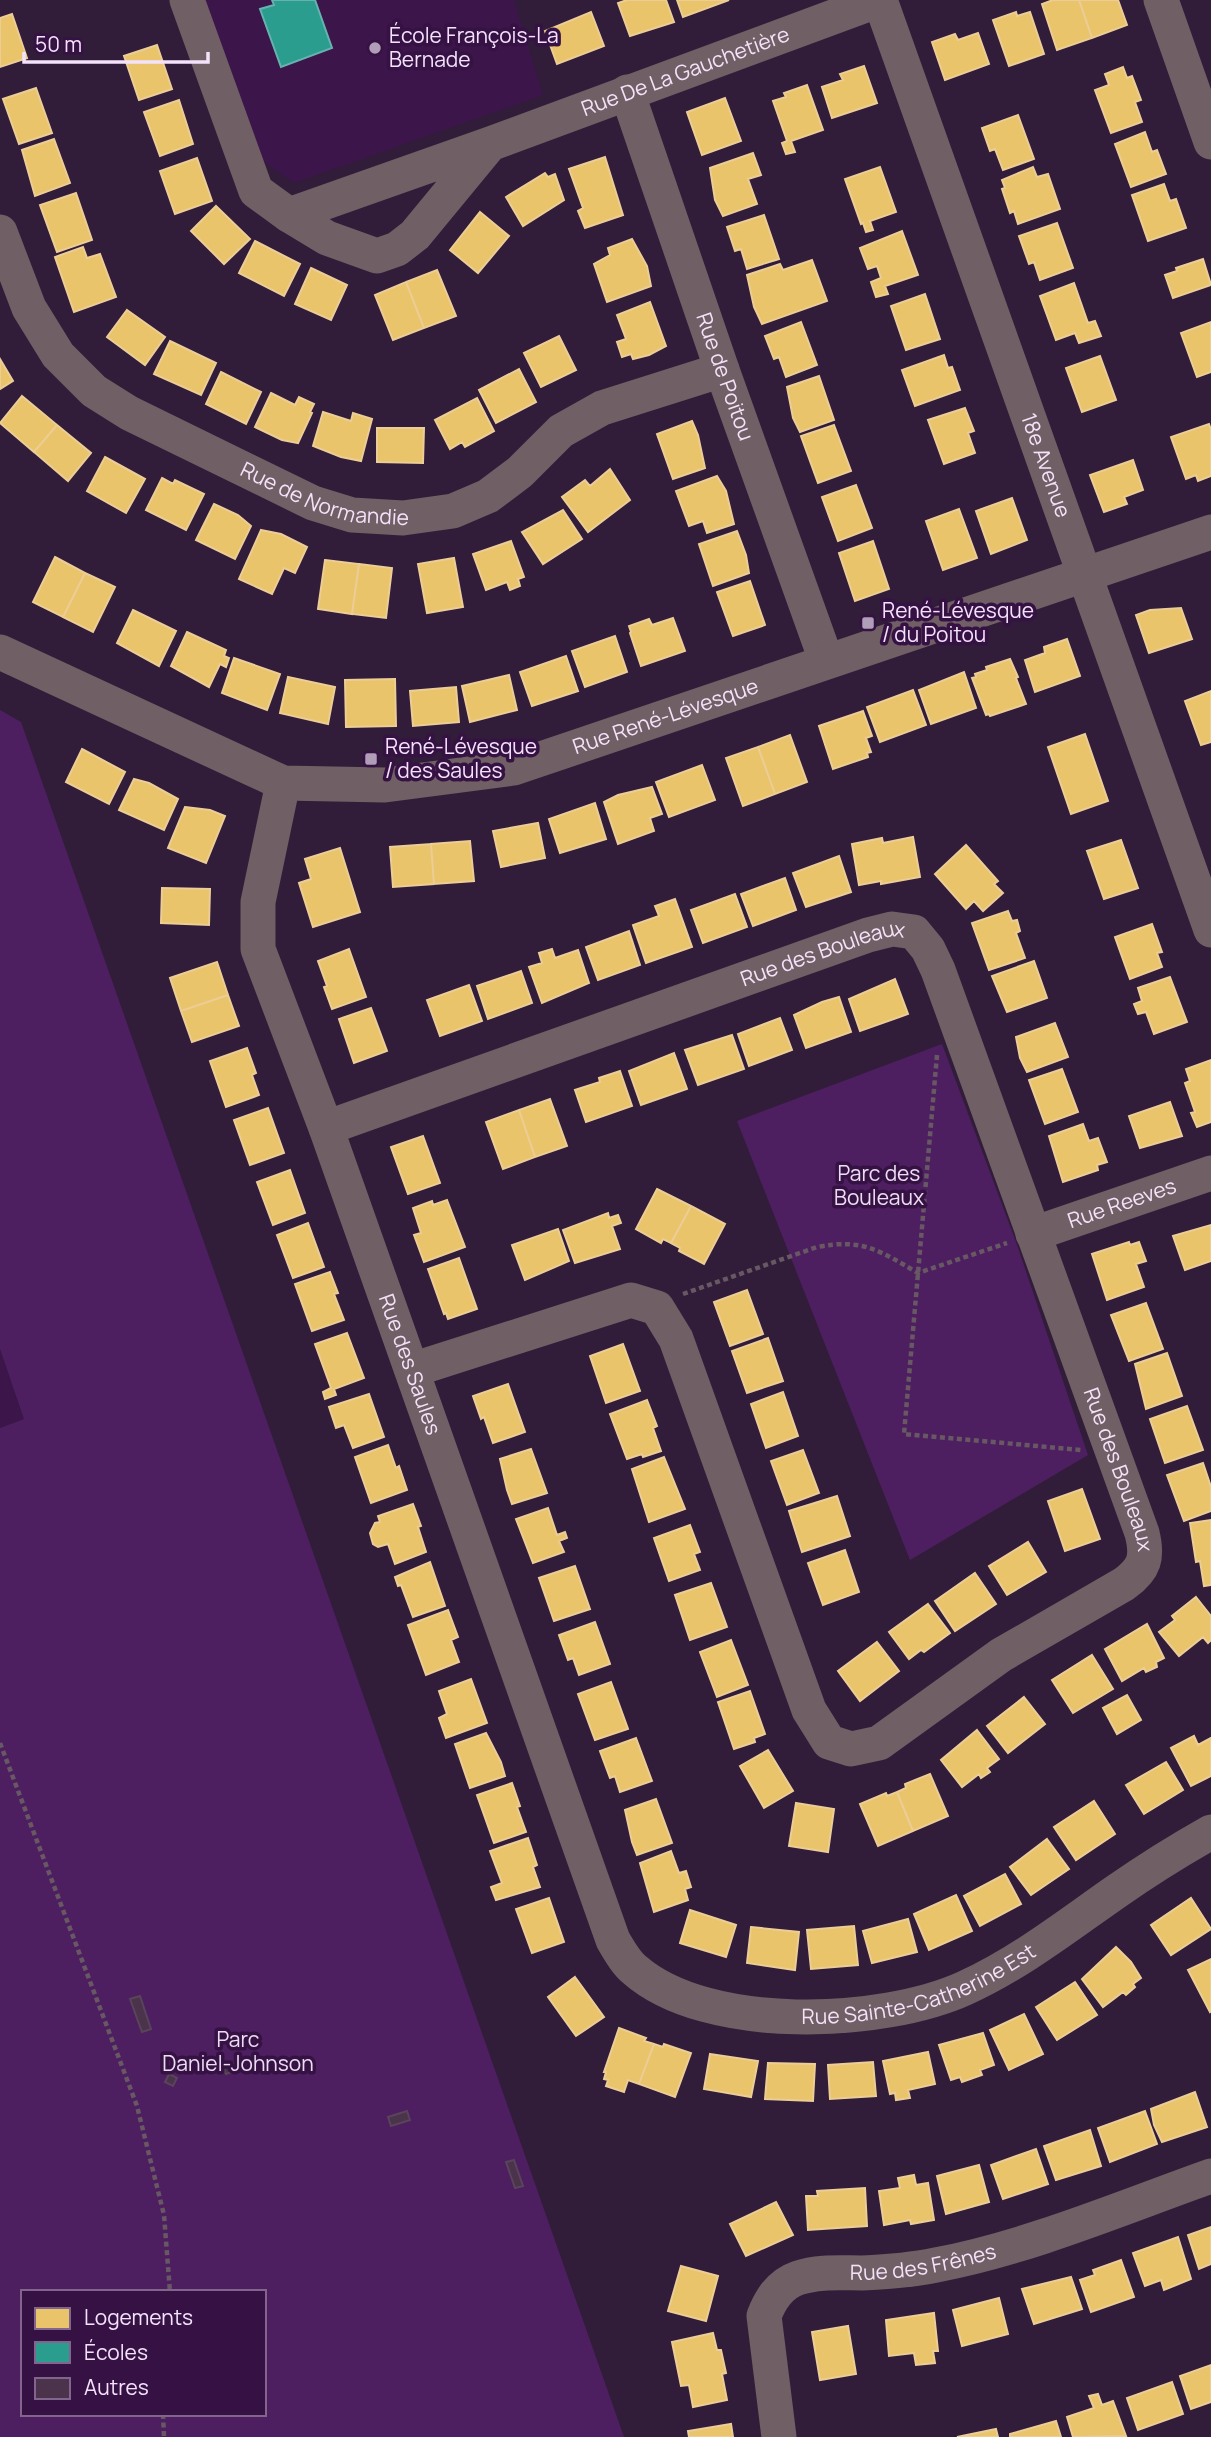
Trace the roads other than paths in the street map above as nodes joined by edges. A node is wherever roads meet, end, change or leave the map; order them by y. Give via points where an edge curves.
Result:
1 (187, 0) edge
2 (880, 0) edge
3 (1161, 0) edge
4 (627, 92) junction
5 (1211, 142) edge
6 (490, 144) junction
7 (289, 215) junction
8 (0, 232) edge
9 (722, 370) junction
10 (1211, 531) edge
11 (1085, 574) junction
12 (0, 652) edge
13 (827, 660) junction
14 (283, 783) junction
15 (1211, 930) edge
16 (326, 1128) junction
17 (1211, 1173) edge
18 (1033, 1234) junction
19 (412, 1370) junction
20 (1211, 1832) edge
21 (613, 1940) joint
22 (1211, 2176) edge
23 (779, 2437) edge

1 - 7 street via 256,191
2 - 4 street, Rue De La Gauchetière
2 - 11 street, 18e Avenue
3 - 5 street
4 - 6 street, Rue De La Gauchetière
4 - 9 street, Rue de Poitou
6 - 7 street, Rue De La Gauchetière
6 - 7 street, Rue De La Gauchetière via 415,235 397,249 377,256 327,238
8 - 9 street, Rue de Normandie via 29,308 58,355 94,391 129,413 313,503 352,515 403,518 453,511 488,496 561,431 602,408
9 - 13 street, Rue de Poitou
10 - 11 street, Rue René-Lévesque
11 - 13 street, Rue René-Lévesque
11 - 15 street, 18e Avenue
12 - 14 street, Rue René-Lévesque
13 - 14 street, Rue René-Lévesque via 514,768 385,785
14 - 16 street, Rue des Saules via 258,902 258,948
16 - 18 street, Rue des Bouleaux via 869,935 892,929 914,932 939,970
16 - 19 street, Rue des Saules
17 - 18 street, Rue Reeves
18 - 19 street, Rue des Bouleaux via 1142,1532 1144,1565 1137,1575 1001,1655 879,1742 851,1749 829,1741 809,1710 676,1339 657,1308 631,1300
19 - 21 street, Rue des Saules
20 - 21 street, Rue Sainte-Catherine Est via 964,1989 886,2011 811,2017 733,2012 669,1993 633,1969
22 - 23 street, Rue des Frênes via 981,2255 884,2272 795,2278 770,2301 764,2316

